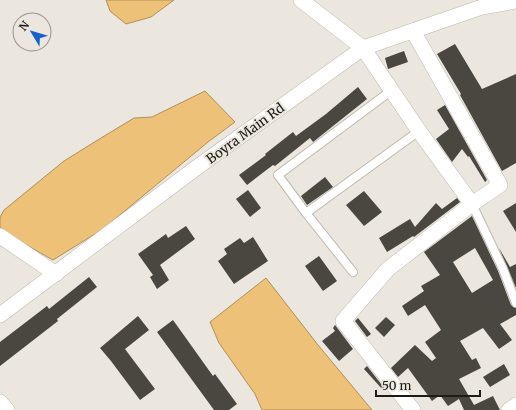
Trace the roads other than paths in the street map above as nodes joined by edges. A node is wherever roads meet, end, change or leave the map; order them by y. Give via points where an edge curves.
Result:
1 (301, 0) edge
2 (516, 1) edge
3 (413, 31) junction
4 (363, 48) junction
5 (392, 90) junction
6 (419, 131) junction
7 (472, 204) junction
8 (306, 213) junction
9 (0, 236) edge
10 (353, 272) dead end
11 (56, 274) junction
12 (516, 303) edge
13 (0, 315) edge
14 (516, 405) edge
15 (413, 410) edge
16 (509, 410) edge

1 - 4 street
2 - 3 street, Boyra Main Rd via 482,7
3 - 4 street, Boyra Main Rd
3 - 7 street via 500,185
4 - 5 street
4 - 11 street, Boyra Main Rd via 202,164
5 - 6 street
5 - 8 lane via 278,175
6 - 7 street
6 - 8 lane
7 - 12 lane
7 - 15 street via 388,269 342,321
8 - 10 lane
9 - 11 street
11 - 13 street, Boyra Main Rd
14 - 16 street

